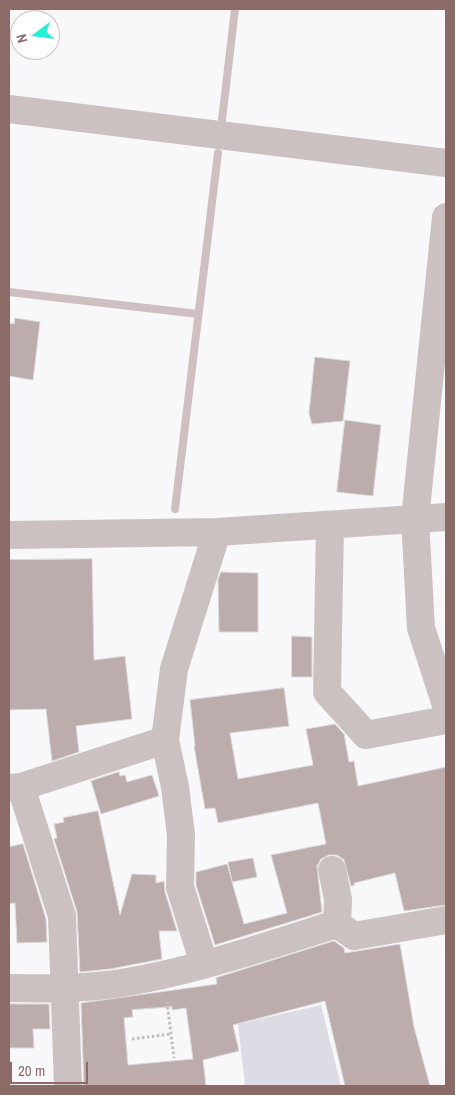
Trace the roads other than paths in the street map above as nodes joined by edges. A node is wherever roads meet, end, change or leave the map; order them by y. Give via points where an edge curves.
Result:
1 (9, 109) edge
2 (446, 163) edge
3 (446, 217) edge
4 (446, 517) edge
5 (415, 519) junction
6 (330, 524) junction
7 (217, 532) junction
8 (9, 534) edge
9 (446, 704) edge
10 (446, 720) edge
11 (165, 740) junction
12 (15, 788) edge
13 (332, 870) dead end
14 (446, 920) edge
15 (337, 924) junction
16 (204, 964) junction
17 (9, 988) edge
18 (65, 990) junction
19 (68, 1086) edge

1 - 2 street
3 - 5 street
4 - 5 street
5 - 6 street
5 - 9 street via 421,628
6 - 7 street
6 - 10 street via 327,692 366,735
7 - 8 street
7 - 11 street via 174,669
11 - 12 street
11 - 16 street via 181,834 180,887
12 - 18 street via 62,916
13 - 15 street via 338,899
14 - 15 street via 354,936
15 - 16 street
16 - 18 street via 127,982
17 - 18 street
18 - 19 street

